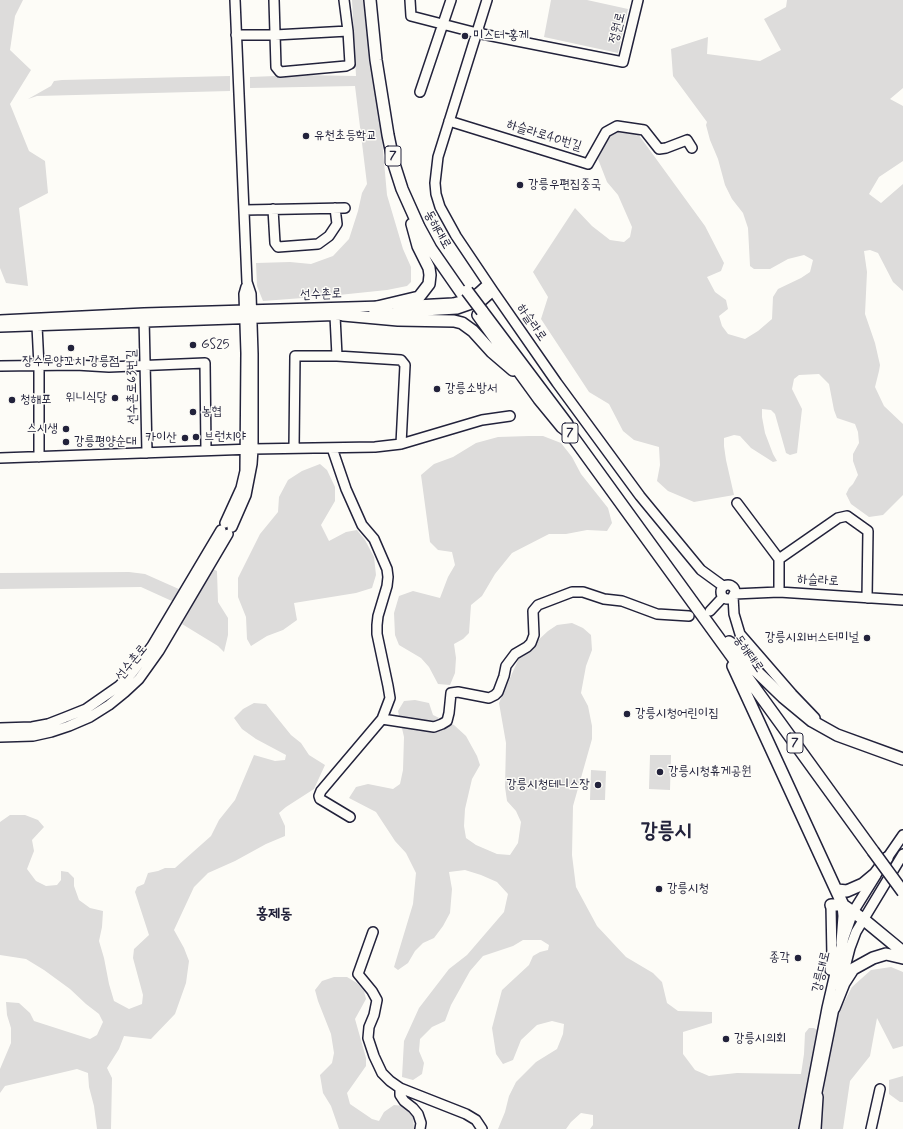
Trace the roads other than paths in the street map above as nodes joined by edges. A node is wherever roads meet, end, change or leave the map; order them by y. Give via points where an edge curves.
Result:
1 (235, 0) edge
2 (274, 0) edge
3 (344, 0) edge
4 (370, 0) edge
5 (376, 0) edge
6 (410, 0) edge
7 (451, 0) edge
8 (487, 0) edge
9 (638, 0) edge
10 (443, 24) junction
11 (348, 31) junction
12 (477, 33) junction
13 (236, 35) junction
14 (275, 35) junction
15 (420, 92) dead end
16 (449, 121) junction
17 (692, 148) dead end
18 (404, 195) junction
19 (335, 208) junction
20 (345, 208) dead end
21 (272, 209) junction
22 (245, 210) junction
23 (490, 287) junction
24 (465, 293) junction
25 (377, 307) junction
26 (480, 313) junction
27 (248, 314) junction
28 (339, 316) junction
29 (144, 317) junction
30 (0, 320) edge
31 (37, 326) junction
32 (0, 327) edge
33 (337, 356) junction
34 (146, 365) junction
35 (0, 366) edge
36 (39, 366) junction
37 (529, 384) junction
38 (510, 416) dead end
39 (570, 433) junction
40 (401, 444) junction
41 (294, 448) junction
42 (332, 448) junction
43 (249, 449) junction
44 (206, 450) junction
45 (147, 453) junction
46 (39, 457) junction
47 (0, 458) edge
48 (737, 503) dead end
49 (779, 559) junction
50 (723, 586) junction
51 (779, 592) junction
52 (734, 595) junction
53 (723, 597) junction
54 (867, 598) junction
55 (901, 600) edge
56 (710, 611) dead end
57 (689, 616) dead end
58 (718, 635) junction
59 (382, 719) junction
60 (68, 722) junction
61 (827, 727) junction
62 (0, 728) edge
63 (837, 735) junction
64 (0, 737) edge
65 (901, 756) edge
66 (350, 817) dead end
67 (903, 835) edge
68 (903, 854) edge
69 (887, 858) junction
70 (833, 890) junction
71 (903, 892) edge
72 (831, 905) joint
73 (843, 905) junction
74 (853, 912) junction
75 (863, 919) junction
76 (373, 932) dead end
77 (842, 943) junction
78 (903, 952) edge
79 (903, 958) edge
80 (831, 1008) junction
81 (400, 1088) junction
82 (880, 1089) dead end
83 (816, 1097) junction
84 (420, 1129) edge
85 (482, 1129) edge
86 (804, 1129) edge
87 (810, 1129) edge
88 (814, 1129) edge
89 (871, 1129) edge

1 - 13 street
2 - 14 street
3 - 11 street
4 - 18 main road, 동해대로 / 7 via 388,135
5 - 24 main road, 동해대로 / 7 via 394,133 405,176 426,228
6 - 10 street via 411,16
7 - 10 street
8 - 12 street, 하슬라로
9 - 12 street, 정원로 via 623,62
10 - 12 street
10 - 15 street
11 - 14 street
11 - 14 street via 350,64 280,72 276,67
12 - 16 street, 하슬라로
13 - 14 street
13 - 22 street
16 - 17 street, 하슬라로40번길 via 588,164 606,132 617,126 644,130 659,149 687,140
16 - 23 street, 하슬라로 via 435,170 436,194 445,218
18 - 24 main road, 동해대로 / 7 via 431,249
18 - 25 main road via 418,246 429,268 429,284 419,297
19 - 20 street
19 - 21 street
19 - 21 street via 337,224 329,236 318,244 278,247 275,243
21 - 22 street
22 - 27 street via 247,282 244,294
23 - 25 street, 선수촌로 via 465,300 453,303
23 - 28 street, 선수촌로 via 483,300 457,309
23 - 50 street, 하슬라로 via 640,496 701,570
24 - 26 main road, 동해대로 / 7, bridge
25 - 27 street, 선수촌로
26 - 37 main road, 동해대로 / 7
26 - 39 main road, 동해대로 / 7 via 567,424
27 - 28 street, 선수촌로
27 - 29 street
27 - 43 street, 선수촌로
28 - 33 street, 선수촌로
28 - 37 main road via 462,323
29 - 30 street
29 - 31 street
29 - 34 street, 선수촌로63번길
31 - 32 street
31 - 36 street
33 - 40 street via 401,360 404,365
33 - 41 street via 295,356
34 - 36 street
34 - 44 street via 206,363
34 - 45 street, 선수촌로63번길
35 - 36 street
36 - 46 street
37 - 39 main road, 동해대로 / 7 via 562,427
38 - 40 street via 482,420
39 - 58 main road, 동해대로 / 7
40 - 42 street
41 - 42 street
41 - 43 street
42 - 59 street via 348,495 362,525 374,539 387,568 387,586 377,625 390,698
43 - 44 street
43 - 60 street, 선수촌로 via 241,488 226,528 152,646 119,686
44 - 45 street
45 - 46 street
46 - 47 street
48 - 49 street
49 - 51 street
49 - 54 street via 838,518 847,516 868,531
50 - 52 street via 731,586
50 - 53 street
51 - 52 street, 하슬라로
51 - 54 street, 하슬라로
52 - 53 street via 729,598
52 - 61 street via 734,614 740,634 792,694
53 - 56 street
54 - 55 street, 하슬라로
57 - 59 street via 657,614 622,601 572,592 538,605 533,611 534,635 531,642 515,654 506,666 495,695 489,698 451,693 447,720 434,726
58 - 63 main road via 732,644 752,668 783,697 812,721
58 - 70 main road via 825,867
58 - 71 main road, 동해대로 / 7, bridge
59 - 66 street via 319,796
60 - 62 street, 선수촌로
60 - 64 street, 선수촌로 via 51,732 33,736
61 - 63 street
61 - 65 street
63 - 65 main road
67 - 69 street, 강릉대로
68 - 75 street, 강릉대로
69 - 70 main road via 875,874 863,884 847,891
69 - 74 street, 강릉대로
70 - 73 main road
72 - 73 main road
72 - 80 street via 832,957 827,990
73 - 74 main road
73 - 77 main road
74 - 75 main road
74 - 77 street, 강릉대로
75 - 78 main road
75 - 80 street, 강릉대로 via 850,948
76 - 81 street via 358,974 377,1000 368,1038 382,1073
77 - 80 street, 강릉대로
79 - 80 main road via 886,954 853,969
80 - 83 street, 강릉대로
80 - 86 street, 강릉대로
81 - 84 street via 404,1102 418,1114
81 - 85 street via 466,1114 476,1120
82 - 89 street
83 - 87 street, 강릉대로
83 - 88 highway

